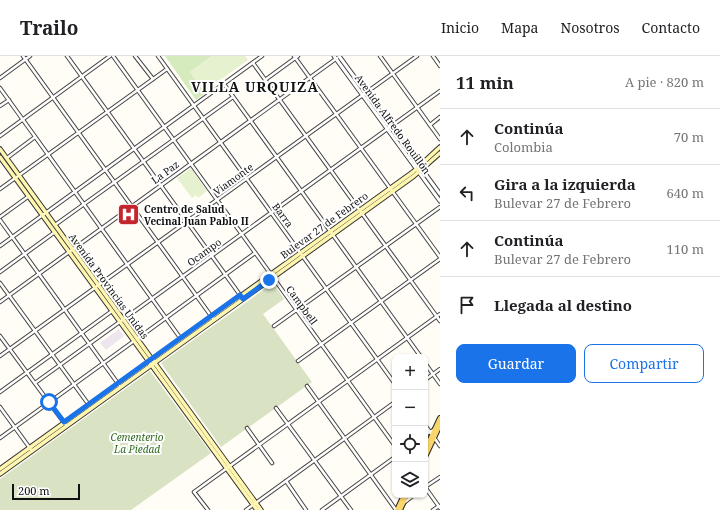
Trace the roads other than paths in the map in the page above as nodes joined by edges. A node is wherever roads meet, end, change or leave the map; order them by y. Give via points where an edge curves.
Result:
1 (22, 56) edge
2 (30, 56) edge
3 (67, 56) edge
4 (112, 56) edge
5 (135, 56) edge
6 (158, 56) edge
7 (262, 56) edge
8 (340, 56) edge
9 (380, 56) edge
10 (417, 56) edge
11 (433, 56) edge
12 (296, 57) edge
13 (335, 57) edge
14 (25, 60) junction
15 (253, 63) junction
16 (440, 66) edge
17 (167, 69) junction
18 (393, 74) junction
19 (82, 76) junction
20 (0, 78) edge
21 (310, 78) junction
22 (152, 79) junction
23 (265, 80) junction
24 (224, 84) junction
25 (0, 88) edge
26 (138, 90) junction
27 (440, 91) edge
28 (364, 94) junction
29 (233, 97) junction
30 (53, 98) junction
31 (9, 100) junction
32 (280, 100) junction
33 (0, 106) edge
34 (194, 106) junction
35 (417, 107) junction
36 (108, 112) junction
37 (337, 114) junction
38 (440, 117) edge
39 (203, 118) junction
40 (23, 119) junction
41 (250, 121) junction
42 (430, 124) junction
43 (164, 127) junction
44 (388, 128) junction
45 (78, 133) junction
46 (0, 136) edge
47 (306, 136) junction
48 (36, 137) junction
49 (440, 139) edge
50 (173, 140) junction
51 (220, 143) junction
52 (440, 147) edge
53 (361, 148) junction
54 (0, 149) edge
55 (134, 149) junction
56 (440, 153) edge
57 (48, 155) junction
58 (0, 157) edge
59 (276, 157) junction
60 (6, 158) junction
61 (143, 161) junction
62 (191, 164) junction
63 (419, 169) junction
64 (105, 170) junction
65 (331, 170) junction
66 (19, 175) junction
67 (16, 178) junction
68 (246, 179) junction
69 (114, 182) junction
70 (161, 186) junction
71 (0, 189) edge
72 (392, 189) junction
73 (301, 191) junction
74 (74, 192) junction
75 (440, 194) edge
76 (28, 196) junction
77 (217, 200) junction
78 (440, 201) edge
79 (84, 204) junction
80 (132, 207) junction
81 (440, 207) edge
82 (361, 211) junction
83 (271, 213) junction
84 (44, 214) junction
85 (0, 216) edge
86 (0, 220) edge
87 (187, 222) junction
88 (416, 224) junction
89 (55, 225) junction
90 (102, 228) junction
91 (55, 232) junction
92 (331, 233) junction
93 (241, 234) junction
94 (12, 237) junction
95 (158, 243) junction
96 (0, 246) edge
97 (386, 246) junction
98 (71, 251) junction
99 (255, 253) junction
100 (25, 254) junction
101 (301, 255) junction
102 (212, 256) junction
103 (440, 258) edge
104 (128, 264) junction
105 (356, 268) junction
106 (0, 272) edge
107 (39, 274) junction
108 (270, 274) junction
109 (225, 275) junction
110 (182, 277) junction
111 (273, 278) junction
112 (411, 280) junction
113 (0, 283) edge
114 (97, 287) junction
115 (326, 289) junction
116 (9, 295) junction
117 (240, 295) junction
118 (196, 296) junction
119 (152, 298) junction
120 (243, 299) junction
121 (0, 302) edge
122 (380, 302) junction
123 (65, 310) junction
124 (112, 310) junction
125 (296, 310) junction
126 (438, 315) edge
127 (211, 316) junction
128 (166, 318) junction
129 (214, 320) junction
130 (122, 321) junction
131 (440, 321) edge
132 (351, 323) junction
133 (274, 326) dead end
134 (35, 331) junction
135 (81, 333) junction
136 (0, 336) edge
137 (181, 338) junction
138 (407, 338) junction
139 (136, 340) junction
140 (184, 342) junction
141 (89, 344) junction
142 (321, 345) junction
143 (10, 349) junction
144 (52, 354) junction
145 (418, 354) edge
146 (0, 356) edge
147 (378, 359) junction
148 (150, 360) junction
149 (298, 361) dead end
150 (103, 363) junction
151 (153, 364) junction
152 (60, 365) junction
153 (428, 367) edge
154 (440, 369) edge
155 (27, 372) junction
156 (433, 374) junction
157 (428, 378) edge
158 (392, 380) edge
159 (348, 381) junction
160 (35, 383) junction
161 (118, 383) junction
162 (74, 384) junction
163 (440, 384) edge
164 (307, 386) dead end
165 (121, 387) junction
166 (0, 392) edge
167 (49, 402) junction
168 (319, 402) junction
169 (88, 404) junction
170 (392, 404) edge
171 (0, 407) edge
172 (91, 408) junction
173 (276, 408) dead end
174 (374, 417) junction
175 (440, 418) edge
176 (64, 422) junction
177 (288, 424) junction
178 (440, 425) edge
179 (67, 426) junction
180 (426, 426) edge
181 (14, 427) junction
182 (247, 428) dead end
183 (428, 435) edge
184 (432, 435) junction
185 (0, 438) edge
186 (345, 438) junction
187 (392, 442) edge
188 (428, 444) edge
189 (259, 445) junction
190 (440, 446) edge
191 (29, 447) junction
192 (428, 448) edge
193 (32, 451) junction
194 (392, 459) edge
195 (315, 460) junction
196 (272, 463) dead end
197 (228, 467) junction
198 (0, 469) edge
199 (0, 474) edge
200 (371, 474) junction
201 (440, 477) edge
202 (286, 481) junction
203 (428, 485) edge
204 (428, 491) edge
205 (341, 496) junction
206 (402, 498) edge
207 (406, 498) edge
208 (410, 498) edge
209 (403, 503) junction
210 (254, 504) junction
211 (440, 506) edge
212 (208, 510) edge
213 (246, 510) edge
214 (256, 510) edge
215 (261, 510) edge
216 (306, 510) edge
217 (322, 510) edge
218 (352, 510) edge
219 (396, 510) edge
220 (400, 510) edge
221 (433, 510) edge

1 - 14 street
2 - 14 street
3 - 19 street
4 - 19 street
4 - 26 street, Campbell
5 - 22 street
6 - 17 street, Barra
7 - 15 street
8 - 13 street, La Paz
8 - 28 street, Avenida Alfredo Rouillón
9 - 18 street
10 - 18 street, Viamonte
11 - 16 street
12 - 21 street
12 - 23 street
13 - 21 street, La Paz
13 - 28 street, Avenida Alfredo Rouillón
14 - 20 street
14 - 30 street
15 - 23 street
15 - 24 street
17 - 22 street
17 - 34 street, Barra
18 - 28 street, Viamonte
18 - 35 street
19 - 30 street
19 - 36 street
21 - 32 street, La Paz
21 - 37 street
22 - 26 street
23 - 32 street
24 - 29 street
24 - 34 street
25 - 31 street
26 - 36 street
26 - 43 street, Campbell
27 - 35 street, Ocampo
28 - 37 street, Viamonte
28 - 44 street, Avenida Alfredo Rouillón
29 - 39 street
29 - 41 street
30 - 40 street
30 - 45 street
31 - 33 street
31 - 40 street
32 - 41 street, La Paz
32 - 47 street
34 - 39 street, Barra
34 - 43 street
35 - 42 street
35 - 44 street, Ocampo
36 - 45 street
36 - 55 street
37 - 47 street, Viamonte
37 - 53 street
38 - 42 street
39 - 50 street
39 - 51 street, Barra
40 - 46 street
40 - 48 street
41 - 51 street, La Paz
41 - 59 street
42 - 49 street
43 - 50 street, Campbell
43 - 55 street
44 - 53 street, Ocampo
44 - 63 street, Avenida Alfredo Rouillón
45 - 57 street
45 - 64 street
47 - 59 street, Viamonte
47 - 65 street
48 - 57 street
48 - 60 street
50 - 61 street
50 - 62 street, Campbell
51 - 62 street, La Paz
51 - 68 street, Barra
52 - 63 main road, Bulevar 27 de Febrero
53 - 65 street, Ocampo
53 - 72 street
54 - 60 main road, Avenida Provincias Unidas
55 - 61 street
55 - 64 street
56 - 63 main road, Bulevar 27 de Febrero
57 - 66 street
57 - 74 street
58 - 67 main road, Avenida Provincias Unidas
59 - 68 street, Viamonte
59 - 73 street
60 - 66 main road, Avenida Provincias Unidas
61 - 69 street
61 - 70 street
62 - 70 street, La Paz
62 - 77 street, Campbell
63 - 72 main road, Bulevar 27 de Febrero
63 - 75 street, Avenida Alfredo Rouillón
63 - 78 street, Avenida Alfredo Rouillón
64 - 69 street
64 - 74 street
65 - 73 street, Ocampo
65 - 82 street
66 - 67 street
66 - 84 main road, Avenida Provincias Unidas
67 - 71 street
67 - 76 main road, Avenida Provincias Unidas
68 - 77 street, Viamonte
68 - 83 street, Barra
69 - 79 street
69 - 80 street
70 - 80 street, La Paz
70 - 87 street
72 - 82 main road, Bulevar 27 de Febrero
72 - 88 street
73 - 83 street, Ocampo
73 - 92 street
74 - 79 street
74 - 84 street
76 - 84 main road, Avenida Provincias Unidas
76 - 85 street
77 - 87 street, Viamonte
77 - 93 street, Campbell
79 - 89 street
79 - 90 street
80 - 90 street, La Paz
80 - 95 street
81 - 88 street
82 - 92 main road, Bulevar 27 de Febrero
82 - 97 street
83 - 93 street, Ocampo
83 - 101 street, Barra
84 - 89 main road, Avenida Provincias Unidas
84 - 91 main road, Avenida Provincias Unidas
84 - 94 street
86 - 94 street
87 - 95 street, Viamonte
87 - 102 street
88 - 97 street
88 - 103 street
89 - 98 main road, Avenida Provincias Unidas
90 - 98 street, La Paz
90 - 104 street
91 - 98 main road, Avenida Provincias Unidas
91 - 100 street
92 - 101 main road, Bulevar 27 de Febrero
92 - 105 street
93 - 99 street, Campbell
93 - 102 street, Ocampo
94 - 96 street
94 - 100 street
95 - 104 street, Viamonte
95 - 110 street
97 - 105 street
97 - 112 street
98 - 107 street, La Paz
98 - 114 main road, Avenida Provincias Unidas
99 - 108 street, Campbell
99 - 109 street
100 - 106 street
100 - 107 street
101 - 108 main road, Bulevar 27 de Febrero
101 - 111 main road, Bulevar 27 de Febrero
101 - 115 street, Barra
102 - 109 street
102 - 110 street, Ocampo
103 - 112 street
104 - 114 street, Viamonte
104 - 119 street
105 - 115 street
105 - 122 street
107 - 116 street, La Paz
107 - 123 street
108 - 111 street, Campbell
108 - 117 main road, Bulevar 27 de Febrero
109 - 117 street
109 - 118 street
110 - 118 street
110 - 119 street, Ocampo
111 - 120 main road, Bulevar 27 de Febrero
111 - 125 street, Campbell
112 - 122 street
112 - 126 street
113 - 116 street
114 - 123 street, Viamonte
114 - 124 main road, Avenida Provincias Unidas
114 - 130 main road, Avenida Provincias Unidas
115 - 125 street
115 - 132 street, Barra
116 - 121 street, La Paz
116 - 134 street
117 - 120 street
117 - 127 main road, Bulevar 27 de Febrero
118 - 127 street
118 - 128 street
119 - 128 street
119 - 130 street, Ocampo
120 - 129 main road, Bulevar 27 de Febrero
122 - 132 street
122 - 138 street
123 - 134 street, Viamonte
123 - 135 street
124 - 130 main road, Avenida Provincias Unidas
124 - 135 street
125 - 133 street
125 - 142 street, Campbell
126 - 131 street
126 - 138 street
127 - 129 street
127 - 137 main road, Bulevar 27 de Febrero
128 - 137 street
128 - 139 street
129 - 140 main road, Bulevar 27 de Febrero
130 - 139 main road, Avenida Provincias Unidas
130 - 141 street, Ocampo
132 - 142 street
132 - 147 street, Barra
134 - 143 street, Viamonte
134 - 144 street
135 - 141 street
135 - 144 street
136 - 143 street
137 - 140 street
137 - 148 main road, Bulevar 27 de Febrero
138 - 145 street
138 - 147 street
139 - 148 main road, Avenida Provincias Unidas
139 - 150 street
140 - 151 main road, Bulevar 27 de Febrero
141 - 150 street
141 - 152 street, Ocampo
142 - 149 street
142 - 159 street, Campbell
143 - 146 street, Viamonte
143 - 155 street
144 - 152 street
144 - 155 street
147 - 158 street, Barra
147 - 159 street
148 - 151 main road, Avenida Provincias Unidas
148 - 161 main road, Bulevar 27 de Febrero
150 - 161 street
150 - 162 street
151 - 165 main road, Bulevar 27 de Febrero
151 - 197 main road, Avenida Provincias Unidas
152 - 160 street, Ocampo
152 - 162 street
153 - 156 street
154 - 156 street
155 - 160 street
155 - 166 street
156 - 157 street
156 - 163 street
159 - 168 street
159 - 174 street, Campbell
160 - 167 street
161 - 165 street
161 - 169 main road, Bulevar 27 de Febrero
162 - 167 street
162 - 169 street
164 - 168 street
165 - 172 main road, Bulevar 27 de Febrero
167 - 176 street
167 - 181 street
168 - 177 street
168 - 186 street
169 - 172 street
169 - 176 main road, Bulevar 27 de Febrero
170 - 174 street
171 - 181 street
172 - 179 main road, Bulevar 27 de Febrero
173 - 177 street
174 - 186 street
174 - 187 street, Campbell
175 - 184 main road
176 - 179 street
176 - 191 main road, Bulevar 27 de Febrero
177 - 189 street
177 - 195 street
178 - 184 main road
179 - 193 main road, Bulevar 27 de Febrero
180 - 184 street
181 - 185 street
181 - 191 street
182 - 189 street
183 - 184 street
184 - 188 main road
184 - 190 street
184 - 192 main road
186 - 195 street
186 - 200 street
189 - 196 street
189 - 197 street
191 - 193 street
191 - 198 main road, Bulevar 27 de Febrero
193 - 199 main road, Bulevar 27 de Febrero
194 - 200 street
195 - 202 street
195 - 205 street
197 - 210 main road, Avenida Provincias Unidas
197 - 212 street via 194,492
200 - 205 street
200 - 219 street
201 - 203 street
202 - 210 street
202 - 216 street
204 - 211 street
205 - 217 street
205 - 218 street
206 - 219 main road
207 - 209 main road
208 - 209 street
209 - 220 main road
210 - 213 street
210 - 214 main road, Avenida Provincias Unidas
210 - 215 main road, Avenida Provincias Unidas
211 - 221 street

